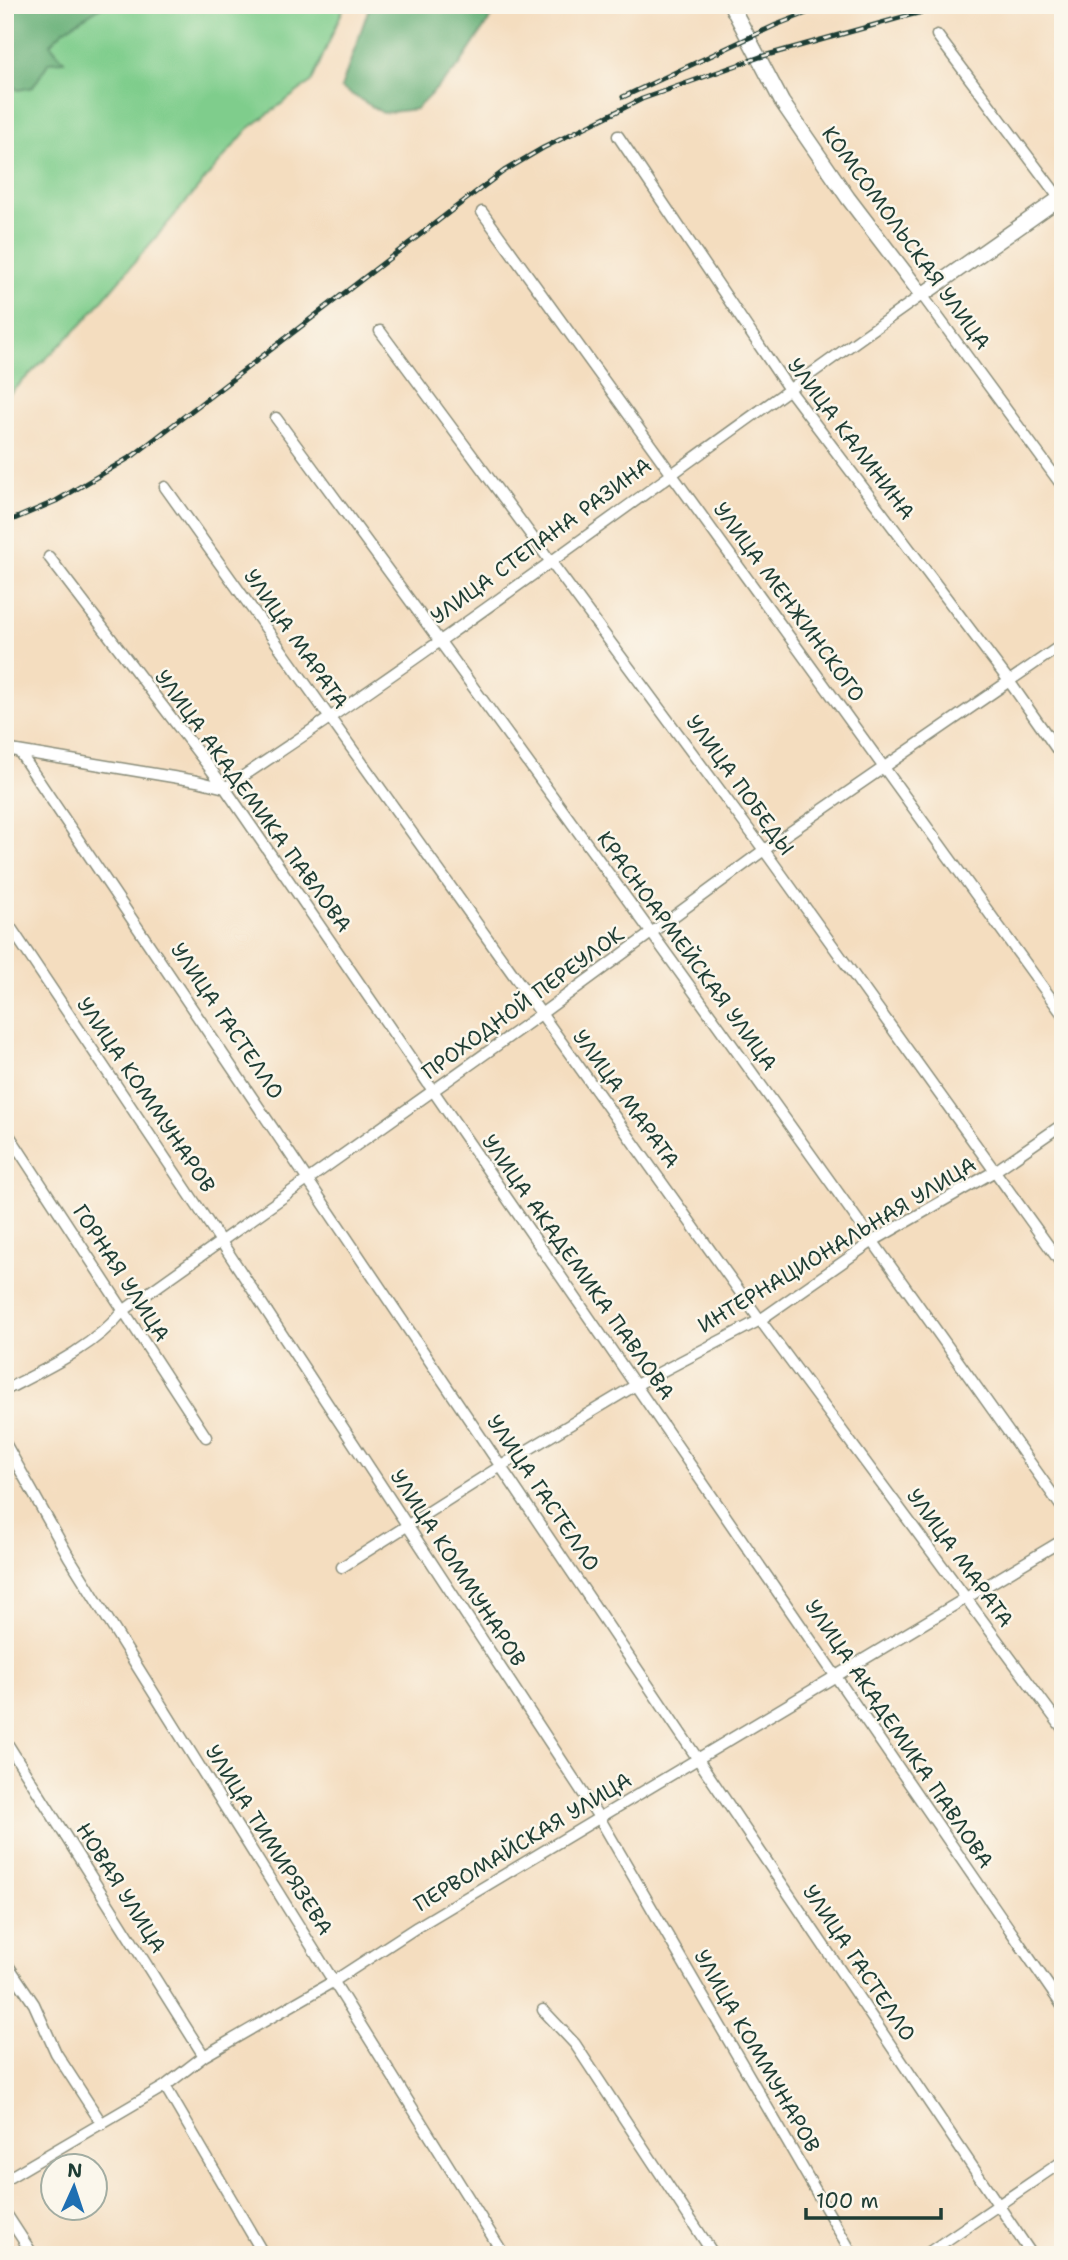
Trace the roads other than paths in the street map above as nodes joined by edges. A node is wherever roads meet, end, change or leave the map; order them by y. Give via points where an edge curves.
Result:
1 (731, 5) edge
2 (937, 36) dead end
3 (618, 136) dead end
4 (1062, 199) edge
5 (482, 212) dead end
6 (922, 295) junction
7 (380, 331) dead end
8 (788, 388) junction
9 (276, 418) dead end
10 (672, 472) junction
11 (1063, 486) edge
12 (165, 487) dead end
13 (49, 557) dead end
14 (551, 562) junction
15 (440, 641) junction
16 (1063, 644) edge
17 (1009, 681) junction
18 (330, 720) junction
19 (5, 749) edge
20 (20, 753) junction
21 (1063, 758) edge
22 (884, 766) junction
23 (225, 789) junction
24 (764, 850) junction
25 (5, 919) edge
26 (652, 934) junction
27 (541, 1014) junction
28 (1063, 1015) edge
29 (433, 1091) junction
30 (1063, 1124) edge
31 (5, 1129) edge
32 (995, 1171) junction
33 (310, 1177) junction
34 (220, 1240) junction
35 (873, 1241) junction
36 (1063, 1266) edge
37 (122, 1311) junction
38 (760, 1320) junction
39 (636, 1385) junction
40 (5, 1390) edge
41 (206, 1437) dead end
42 (5, 1443) edge
43 (501, 1466) junction
44 (1063, 1509) edge
45 (407, 1525) junction
46 (1063, 1540) edge
47 (342, 1567) dead end
48 (966, 1599) junction
49 (837, 1677) junction
50 (1063, 1729) edge
51 (5, 1740) edge
52 (699, 1760) junction
53 (600, 1819) junction
54 (5, 1961) edge
55 (334, 1981) junction
56 (1063, 2007) edge
57 (543, 2010) dead end
58 (204, 2056) junction
59 (165, 2086) junction
60 (102, 2124) junction
61 (1063, 2161) edge
62 (5, 2180) edge
63 (998, 2204) junction
64 (5, 2212) edge
65 (33, 2255) edge
66 (264, 2255) edge
67 (504, 2255) edge
68 (714, 2255) edge
69 (853, 2255) edge
70 (926, 2255) edge
71 (1032, 2255) edge

1 - 6 main road, КОМСОМОЛЬСКАЯ УЛИЦА via 782,102
2 - 4 street
3 - 8 street, УЛИЦА КАЛИНИНА
4 - 6 main road, УЛИЦА СТЕПАНА РАЗИНА
5 - 10 street, УЛИЦА МЕНЖИНСКОГО
6 - 8 street, УЛИЦА СТЕПАНА РАЗИНА
6 - 11 street, КОМСОМОЛЬСКАЯ УЛИЦА
7 - 14 street, УЛИЦА ПОБЕДЫ
8 - 10 street, УЛИЦА СТЕПАНА РАЗИНА
8 - 17 street, УЛИЦА КАЛИНИНА
9 - 15 street, КРАСНОАРМЕЙСКАЯ УЛИЦА
10 - 14 street, УЛИЦА СТЕПАНА РАЗИНА
10 - 22 street, УЛИЦА МЕНЖИНСКОГО
12 - 18 street, УЛИЦА МАРАТА
13 - 23 street, УЛИЦА АКАДЕМИКА ПАВЛОВА
14 - 15 street, УЛИЦА СТЕПАНА РАЗИНА
14 - 24 street, УЛИЦА ПОБЕДЫ
15 - 18 street, УЛИЦА СТЕПАНА РАЗИНА
15 - 26 street, КРАСНОАРМЕЙСКАЯ УЛИЦА
16 - 17 street, ПРОХОДНОЙ ПЕРЕУЛОК
17 - 21 street, УЛИЦА КАЛИНИНА
17 - 22 street, ПРОХОДНОЙ ПЕРЕУЛОК
18 - 23 street, УЛИЦА СТЕПАНА РАЗИНА
18 - 27 street, УЛИЦА МАРАТА
19 - 20 street
20 - 23 street
20 - 33 street, УЛИЦА ГАСТЕЛЛО
22 - 24 street, ПРОХОДНОЙ ПЕРЕУЛОК
22 - 28 street, УЛИЦА МЕНЖИНСКОГО
23 - 29 street, УЛИЦА АКАДЕМИКА ПАВЛОВА
24 - 26 street, ПРОХОДНОЙ ПЕРЕУЛОК
24 - 32 street, УЛИЦА ПОБЕДЫ
25 - 34 street, УЛИЦА КОММУНАРОВ
26 - 27 street, ПРОХОДНОЙ ПЕРЕУЛОК
26 - 35 street, КРАСНОАРМЕЙСКАЯ УЛИЦА
27 - 29 street, ПРОХОДНОЙ ПЕРЕУЛОК
27 - 38 street, УЛИЦА МАРАТА
29 - 33 street, ПРОХОДНОЙ ПЕРЕУЛОК
29 - 39 street, УЛИЦА АКАДЕМИКА ПАВЛОВА
30 - 32 street, ИНТЕРНАЦИОНАЛЬНАЯ УЛИЦА
31 - 37 street, ГОРНАЯ УЛИЦА
32 - 35 street, ИНТЕРНАЦИОНАЛЬНАЯ УЛИЦА
32 - 36 street, УЛИЦА ПОБЕДЫ
33 - 34 street, ПРОХОДНОЙ ПЕРЕУЛОК
33 - 43 street, УЛИЦА ГАСТЕЛЛО
34 - 37 street, ПРОХОДНОЙ ПЕРЕУЛОК
34 - 45 street, УЛИЦА КОММУНАРОВ
35 - 38 street, ИНТЕРНАЦИОНАЛЬНАЯ УЛИЦА
35 - 44 street, КРАСНОАРМЕЙСКАЯ УЛИЦА
37 - 40 street, ПРОХОДНОЙ ПЕРЕУЛОК via 110,1327
37 - 41 street, ГОРНАЯ УЛИЦА
38 - 39 street, ИНТЕРНАЦИОНАЛЬНАЯ УЛИЦА
38 - 48 street, УЛИЦА МАРАТА
39 - 43 street, ИНТЕРНАЦИОНАЛЬНАЯ УЛИЦА
39 - 49 street, УЛИЦА АКАДЕМИКА ПАВЛОВА
42 - 55 street, УЛИЦА ТИМИРЯЗЕВА via 69,1557
43 - 45 street, ИНТЕРНАЦИОНАЛЬНАЯ УЛИЦА
43 - 52 street, УЛИЦА ГАСТЕЛЛО
45 - 47 street, ИНТЕРНАЦИОНАЛЬНАЯ УЛИЦА
45 - 53 street, УЛИЦА КОММУНАРОВ
46 - 48 street, ПЕРВОМАЙСКАЯ УЛИЦА
48 - 49 street, ПЕРВОМАЙСКАЯ УЛИЦА
48 - 50 street, УЛИЦА МАРАТА
49 - 52 street, ПЕРВОМАЙСКАЯ УЛИЦА
49 - 56 street, УЛИЦА АКАДЕМИКА ПАВЛОВА
51 - 58 street, НОВАЯ УЛИЦА
52 - 53 street, ПЕРВОМАЙСКАЯ УЛИЦА
52 - 63 street, УЛИЦА ГАСТЕЛЛО
53 - 55 street, ПЕРВОМАЙСКАЯ УЛИЦА
53 - 69 street, УЛИЦА КОММУНАРОВ
54 - 60 street
55 - 58 street, ПЕРВОМАЙСКАЯ УЛИЦА
55 - 67 street, УЛИЦА ТИМИРЯЗЕВА
57 - 68 street via 576,2044
58 - 59 street, ПЕРВОМАЙСКАЯ УЛИЦА
59 - 60 street, ПЕРВОМАЙСКАЯ УЛИЦА
59 - 66 street
60 - 62 street, ПЕРВОМАЙСКАЯ УЛИЦА
61 - 63 street
63 - 70 street
63 - 71 street, УЛИЦА ГАСТЕЛЛО
64 - 65 street

